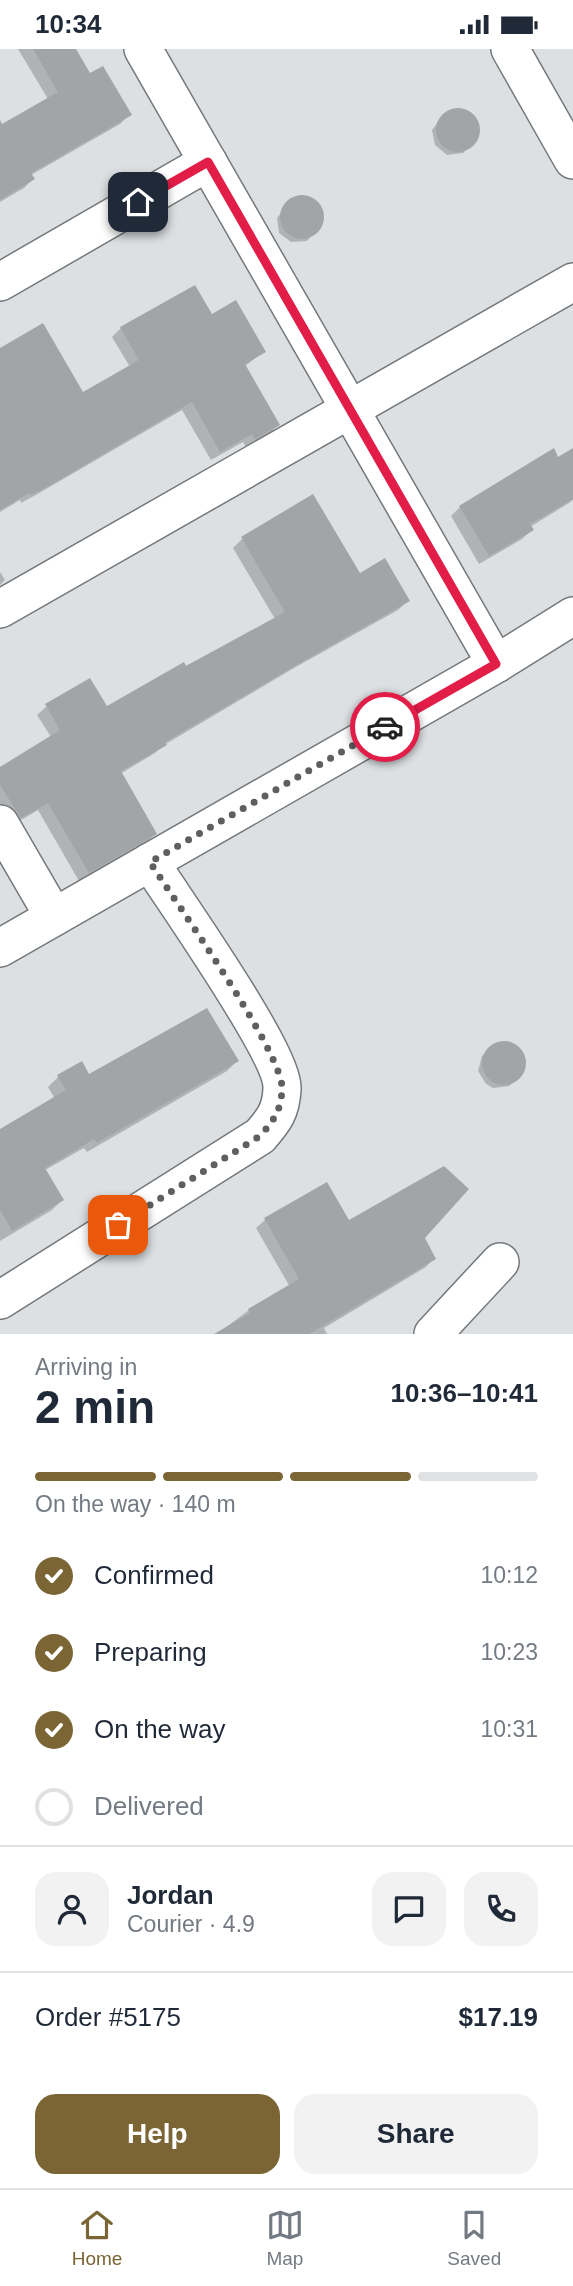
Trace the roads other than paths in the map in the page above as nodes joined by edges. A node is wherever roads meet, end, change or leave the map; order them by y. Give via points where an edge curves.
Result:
1 (143, 49) edge
2 (510, 49) edge
3 (573, 160) edge
4 (208, 162) junction
5 (0, 282) edge
6 (573, 282) edge
7 (350, 409) junction
8 (0, 609) edge
9 (573, 616) edge
10 (496, 664) junction
11 (0, 824) edge
12 (150, 862) junction
13 (54, 917) junction
14 (0, 948) edge
15 (500, 1262) dead end
16 (0, 1300) edge
17 (433, 1334) edge

1 - 4 street
2 - 3 street
4 - 5 street
4 - 7 street
6 - 7 street
7 - 8 street
7 - 10 street
9 - 10 street
10 - 12 street
11 - 13 street
12 - 13 street
12 - 16 street via 265,1041 282,1086 277,1116 260,1136
13 - 14 street
15 - 17 street

